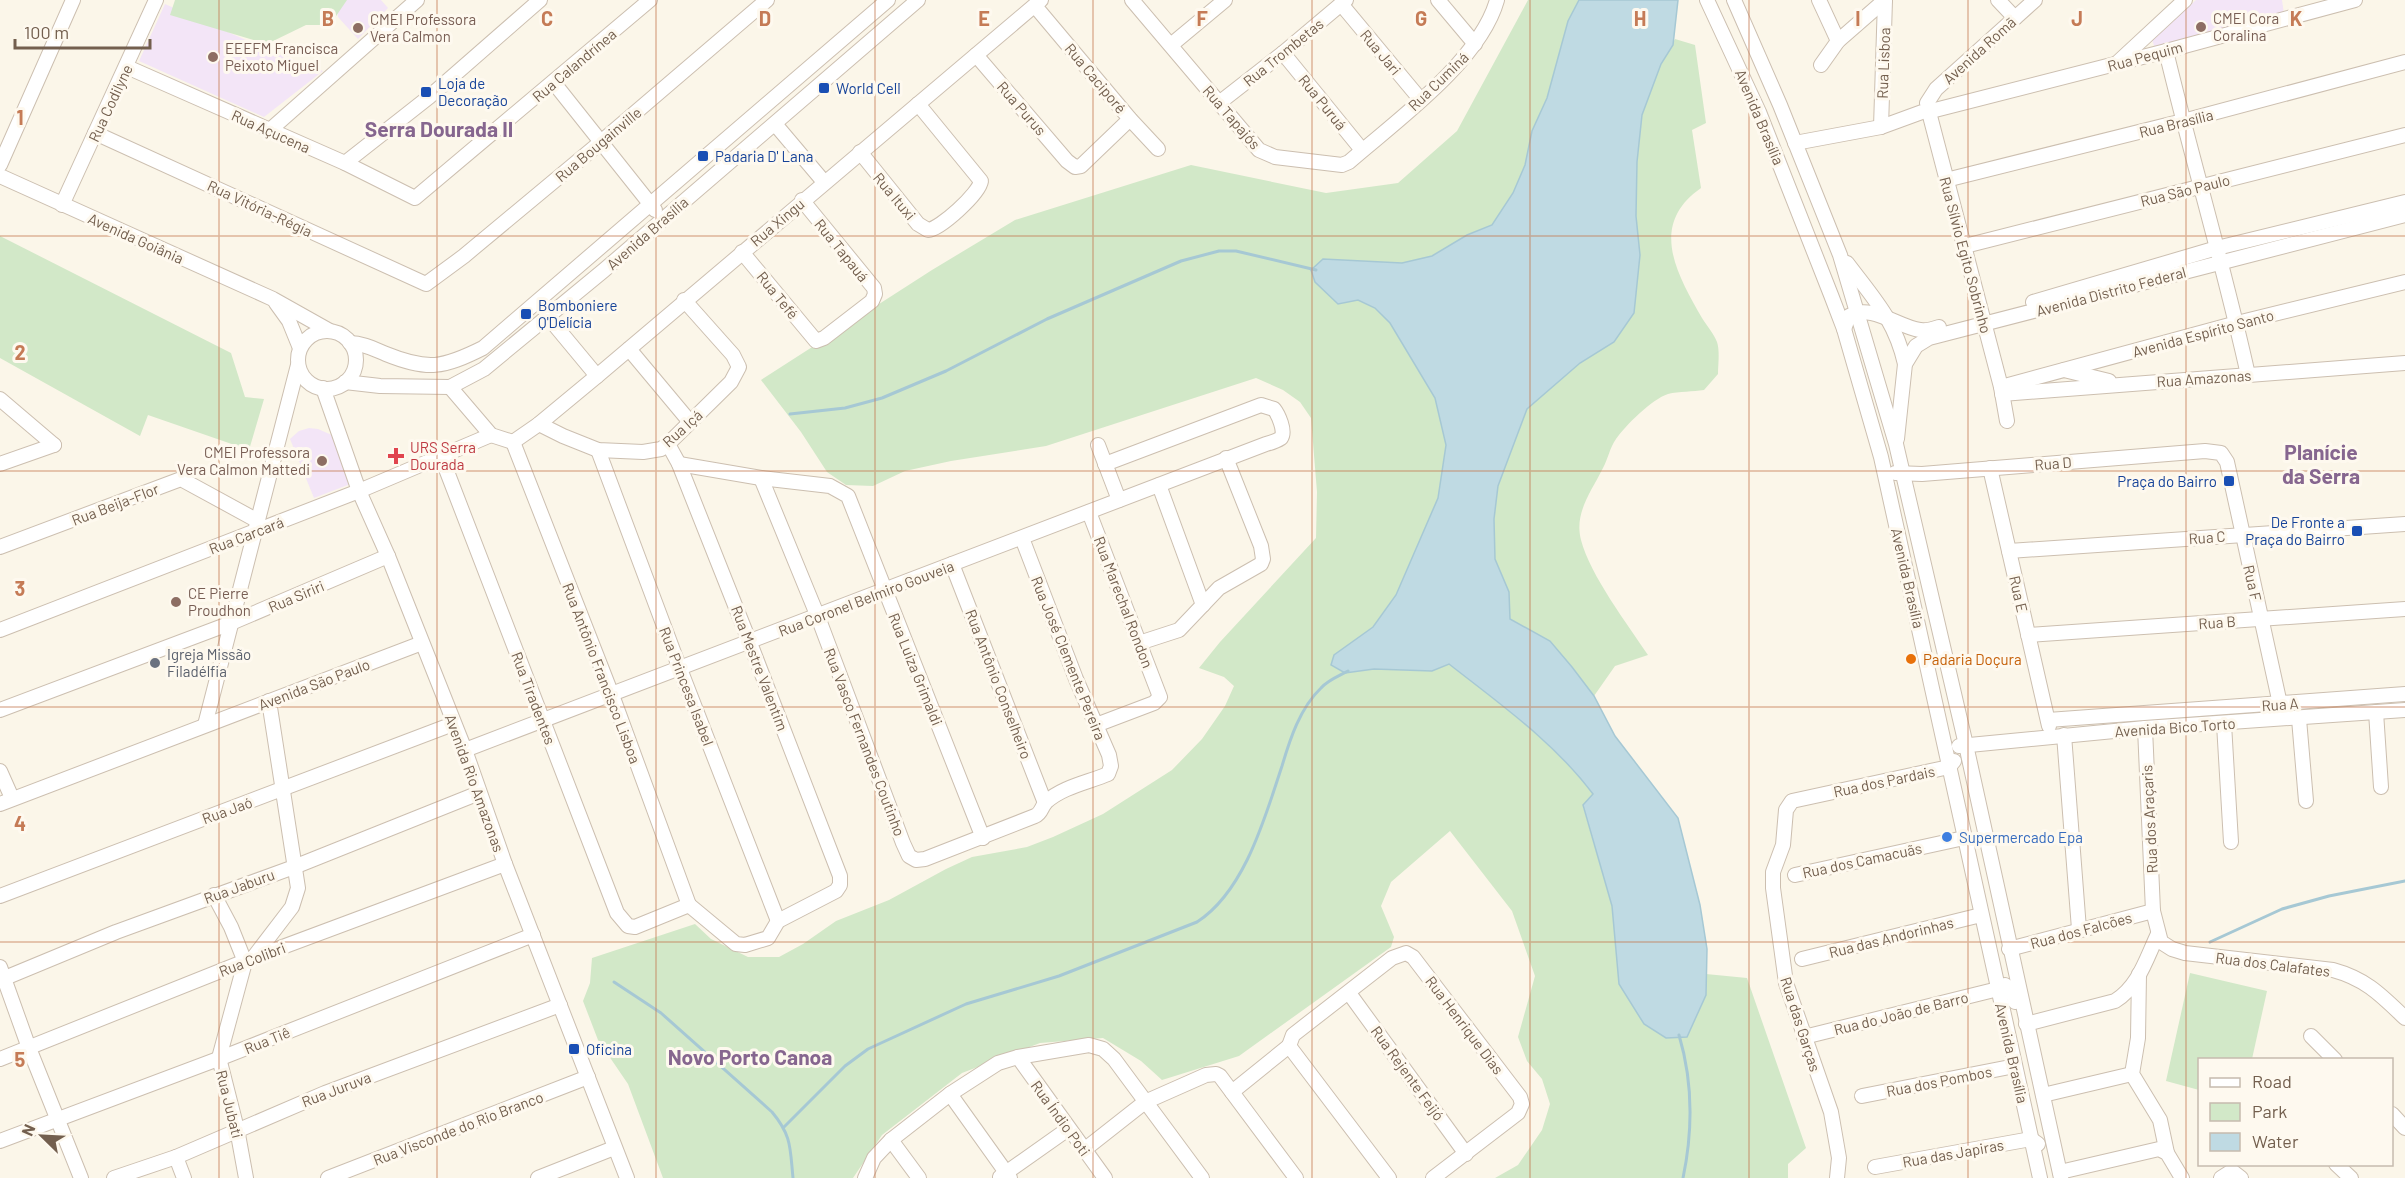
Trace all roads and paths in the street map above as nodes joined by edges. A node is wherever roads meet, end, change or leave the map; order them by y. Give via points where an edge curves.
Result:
1 (73, 0) edge
2 (156, 0) edge
3 (417, 0) edge
4 (540, 0) edge
5 (650, 0) edge
6 (767, 0) edge
7 (888, 0) edge
8 (918, 0) edge
9 (1132, 0) edge
10 (1225, 0) edge
11 (1438, 0) edge
12 (1497, 0) edge
13 (1707, 0) edge
14 (1734, 0) edge
15 (1885, 0) edge
16 (1998, 0) edge
17 (2035, 0) edge
18 (2355, 0) edge
19 (1820, 1) edge
20 (1344, 2) edge
21 (2178, 2) edge
22 (1038, 3) edge
23 (2015, 18) junction
24 (848, 35) junction
25 (1838, 41) junction
26 (1475, 44) junction
27 (1171, 45) junction
28 (831, 49) junction
29 (2166, 51) junction
30 (1283, 53) junction
31 (976, 55) junction
32 (849, 59) junction
33 (2405, 62) edge
34 (2115, 64) junction
35 (1821, 65) dead end
36 (126, 67) junction
37 (828, 78) junction
38 (554, 83) junction
39 (1420, 99) junction
40 (1219, 103) junction
41 (918, 104) junction
42 (1928, 110) junction
43 (1130, 119) junction
44 (2183, 121) junction
45 (775, 124) junction
46 (1881, 127) junction
47 (270, 130) junction
48 (95, 133) junction
49 (2405, 135) edge
50 (728, 137) junction
51 (601, 142) junction
52 (1795, 142) junction
53 (1158, 149) dead end
54 (1362, 150) junction
55 (860, 152) junction
56 (345, 163) junction
57 (727, 164) junction
58 (0, 165) edge
59 (0, 176) edge
60 (1946, 180) junction
61 (824, 182) junction
62 (2200, 186) junction
63 (415, 198) joint
64 (802, 200) junction
65 (2405, 202) edge
66 (62, 205) junction
67 (651, 205) junction
68 (2405, 215) edge
69 (656, 225) junction
70 (1965, 246) junction
71 (742, 252) junction
72 (1840, 255) junction
73 (2219, 255) junction
74 (2405, 282) edge
75 (426, 284) joint
76 (273, 299) junction
77 (684, 300) junction
78 (1859, 312) junction
79 (548, 317) junction
80 (1890, 319) junction
81 (1984, 321) junction
82 (2237, 323) junction
83 (1844, 329) junction
84 (330, 331) junction
85 (814, 339) joint
86 (350, 343) junction
87 (300, 348) junction
88 (629, 349) junction
89 (2114, 356) junction
90 (2405, 363) edge
91 (1905, 364) junction
92 (298, 365) junction
93 (2063, 370) junction
94 (2248, 375) junction
95 (597, 376) junction
96 (2084, 376) junction
97 (345, 382) junction
98 (2124, 385) junction
99 (450, 387) junction
100 (321, 388) junction
101 (2067, 388) junction
102 (2002, 391) junction
103 (0, 399) edge
104 (289, 401) junction
105 (2007, 421) dead end
106 (690, 422) junction
107 (539, 424) junction
108 (491, 435) junction
109 (513, 442) junction
110 (668, 444) junction
111 (1896, 444) junction
112 (1098, 445) dead end
113 (598, 450) junction
114 (441, 456) junction
115 (1881, 457) junction
116 (1226, 458) junction
117 (2227, 462) joint
118 (0, 464) edge
119 (679, 464) junction
120 (1105, 464) junction
121 (1990, 468) junction
122 (1904, 474) junction
123 (761, 478) junction
124 (1159, 485) junction
125 (359, 491) junction
126 (1119, 500) junction
127 (1089, 512) junction
128 (2405, 524) edge
129 (257, 526) junction
130 (2242, 535) junction
131 (1022, 538) junction
132 (0, 547) edge
133 (2009, 551) junction
134 (388, 556) junction
135 (952, 564) junction
136 (885, 590) junction
137 (1203, 605) junction
138 (2405, 609) edge
139 (818, 617) junction
140 (2261, 618) junction
141 (231, 623) junction
142 (0, 630) edge
143 (2028, 635) junction
144 (422, 643) junction
145 (750, 643) junction
146 (1139, 643) junction
147 (680, 669) junction
148 (2405, 694) edge
149 (612, 695) junction
150 (269, 701) junction
151 (2280, 704) junction
152 (0, 710) edge
153 (2405, 710) edge
154 (2376, 712) junction
155 (2299, 718) junction
156 (2048, 720) junction
157 (543, 721) junction
158 (453, 724) junction
159 (2224, 724) junction
160 (205, 725) junction
161 (1096, 725) junction
162 (2145, 728) junction
163 (2057, 736) junction
164 (1966, 745) junction
165 (1946, 747) junction
166 (465, 750) junction
167 (1949, 767) junction
168 (0, 771) edge
169 (2381, 787) dead end
170 (281, 790) junction
171 (479, 792) junction
172 (6, 801) edge
173 (1792, 801) joint
174 (2306, 801) dead end
175 (1046, 803) junction
176 (983, 838) junction
177 (1964, 838) junction
178 (2231, 842) dead end
179 (505, 864) junction
180 (294, 867) junction
181 (1795, 875) dead end
182 (214, 895) junction
183 (0, 896) edge
184 (689, 905) junction
185 (2153, 911) junction
186 (1981, 915) junction
187 (778, 921) junction
188 (2079, 929) junction
189 (2158, 934) junction
190 (533, 935) junction
191 (2009, 949) junction
192 (1802, 959) dead end
193 (249, 960) junction
194 (2139, 974) junction
195 (2, 975) edge
196 (1998, 989) junction
197 (1348, 993) junction
198 (560, 1005) junction
199 (2405, 1018) edge
200 (2025, 1021) junction
201 (2311, 1036) dead end
202 (1804, 1037) junction
203 (1291, 1040) junction
204 (29, 1048) junction
205 (1018, 1057) junction
206 (219, 1058) junction
207 (2334, 1058) edge
208 (0, 1059) edge
209 (2015, 1066) junction
210 (2132, 1074) junction
211 (588, 1077) junction
212 (1232, 1092) junction
213 (950, 1094) junction
214 (2043, 1095) junction
215 (1862, 1096) dead end
216 (1145, 1102) junction
217 (2393, 1116) edge
218 (58, 1119) junction
219 (2405, 1128) edge
220 (237, 1129) junction
221 (1068, 1129) junction
222 (2031, 1139) junction
223 (891, 1140) junction
224 (0, 1141) edge
225 (614, 1148) junction
226 (2054, 1148) junction
227 (1084, 1150) junction
228 (2162, 1151) junction
229 (1466, 1154) junction
230 (176, 1156) junction
231 (2339, 1166) edge
232 (1875, 1167) dead end
233 (2060, 1175) edge
234 (1005, 1176) edge
235 (2223, 1176) edge
236 (1436, 1177) edge
237 (81, 1178) edge
238 (114, 1178) edge
239 (184, 1178) edge
240 (246, 1178) edge
241 (328, 1178) edge
242 (540, 1178) edge
243 (627, 1178) edge
244 (865, 1178) edge
245 (919, 1178) edge
246 (1105, 1178) edge
247 (1202, 1178) edge
248 (1296, 1178) edge
249 (1389, 1178) edge
250 (1838, 1178) edge
251 (2040, 1178) edge
252 (2182, 1178) edge
253 (2241, 1178) edge
254 (2351, 1178) edge

1 - 58 street
2 - 36 street, Rua Codilyne
3 - 47 street
4 - 56 street via 429,97
5 - 38 street, Rua Calandrínea
6 - 51 street, Rua Bougainville
7 - 24 street, Avenida Brasília
8 - 32 street, Avenida Brasília
9 - 27 street, Rua Tapajós
10 - 27 street
11 - 26 street
12 - 26 street, Rua Cuminá
13 - 83 street, Avenida Brasília via 1759,112
14 - 52 street, Avenida Brasília
15 - 25 street
15 - 46 street, Rua Lisboa
16 - 23 street
17 - 23 street, Avenida Romã
18 - 29 street, Rua Pequim
19 - 25 street
20 - 30 street, Rua Trombetas
20 - 39 street, Rua Jari
21 - 34 street
22 - 31 street, Rua Xingu
22 - 43 street, Rua Caciporé
23 - 42 street, Avenida Romã via 1935,89
24 - 28 street, Avenida Brasília
24 - 32 street via 843,50
25 - 35 street
26 - 39 street, Rua Cuminá
27 - 40 street, Rua Tapajós
28 - 37 street via 836,61
28 - 50 street, Avenida Brasília
29 - 34 street, Rua Pequim
29 - 44 street
30 - 40 street, Rua Trombetas
30 - 54 street, Rua Puruá
31 - 41 street, Rua Xingu
31 - 43 street, Rua Purus via 1075,167 1081,166
32 - 37 street, Avenida Brasília
33 - 44 street, Rua Brasília
34 - 42 street, Rua Pequim
36 - 47 street, Rua Açucena
36 - 48 street, Rua Codilyne
37 - 45 street, Avenida Brasília
38 - 51 street
38 - 63 street, Rua Calandrínea
39 - 54 street, Rua Cuminá
40 - 54 street, Rua Tapajós via 1259,150 1269,156 1342,165
41 - 55 street, Rua Xingu
41 - 55 street, Rua Ituxi via 981,184 937,228 928,230 918,224
42 - 46 street, Rua Pequim
42 - 60 street, Rua Sílvio Egito Sobrinho
43 - 53 street, Rua Caciporé
44 - 60 street, Rua Brasília
44 - 62 street
45 - 57 street, Avenida Brasília
45 - 61 street
46 - 52 street, Rua Pequim
47 - 56 street, Rua Açucena
48 - 66 street, Rua Codilyne
48 - 75 street, Rua Vitória-Régia
49 - 62 street, Rua São Paulo
50 - 57 street via 722,149
50 - 67 street, Avenida Brasília
51 - 67 street
51 - 75 street, Rua Bougainville
52 - 72 street, Avenida Brasília
55 - 61 street, Rua Xingu
56 - 63 street, Rua Açucena
57 - 69 street, Avenida Brasília
59 - 66 street, Avenida Goiânia
60 - 70 street, Rua Sílvio Egito Sobrinho
61 - 64 street, Rua Xingu
62 - 70 street, Rua São Paulo
62 - 73 street
64 - 71 street, Rua Xingu
64 - 85 street, Rua Tapauá via 875,294 872,301 824,338
65 - 73 street, Avenida Distrito Federal
66 - 76 street, Avenida Goiânia
67 - 69 street
67 - 86 street, Avenida Brasília via 483,348 459,360 430,366
68 - 73 street, Avenida Distrito Federal
69 - 79 street, Avenida Brasília
70 - 81 street, Rua Sílvio Egito Sobrinho
71 - 77 street, Rua Xingu
71 - 85 street, Rua Tefé
72 - 78 street, Avenida Brasília
72 - 80 street
73 - 81 street, Avenida Distrito Federal
73 - 82 street
74 - 82 street, Avenida Espírito Santo
76 - 84 street, Avenida Goiânia
76 - 87 street via 289,321
77 - 88 street, Rua Xingu
77 - 106 street, Rua Içá via 733,354 739,367 731,382
78 - 80 street, Avenida Distrito Federal
78 - 83 street via 1849,316
78 - 111 street, Avenida Brasília
79 - 95 street
79 - 99 street, Avenida Brasília via 484,369
80 - 81 street, Avenida Distrito Federal via 1926,330
80 - 91 street
81 - 91 street, Avenida Distrito Federal via 1922,341
81 - 102 street, Rua Sílvio Egito Sobrinho
82 - 89 street, Avenida Espírito Santo
82 - 94 street
83 - 115 street, Avenida Brasília
84 - 86 street
84 - 87 street via 312,334
86 - 97 street via 355,359
87 - 92 street
88 - 95 street, Rua Xingu
88 - 106 street
89 - 93 street, Avenida Espírito Santo
89 - 96 street
90 - 94 street, Rua Amazonas
91 - 111 street
92 - 100 street via 305,379
92 - 104 street
93 - 96 street
93 - 101 street via 2062,380
93 - 102 street, Avenida Espírito Santo
94 - 98 street, Rua Amazonas
95 - 107 street, Rua Xingu
96 - 98 street
96 - 101 street
97 - 99 street, Avenida Brasília
97 - 100 street
98 - 101 street, Rua Amazonas
99 - 108 street
100 - 104 street via 299,392
100 - 125 street, Avenida Rio Amazonas
101 - 102 street, Rua Amazonas
102 - 105 street, Rua Sílvio Egito Sobrinho
103 - 118 street via 54,445
104 - 129 street
106 - 110 street, Rua Içá
107 - 109 street, Rua Xingu
107 - 113 street, Rua Içá
108 - 109 street
108 - 114 street, Rua Carcará
109 - 149 street, Rua Antônio Francisco Lisboa
110 - 113 street, Rua Içá via 643,452
110 - 119 street, Rua Mestre Valentim
111 - 122 street, Avenida Brasília
112 - 120 street
113 - 147 street, Rua Princesa Isabel
114 - 125 street, Rua Carcará
114 - 157 street, Rua Tiradentes
115 - 122 street via 1891,471
115 - 165 street, Avenida Brasília
116 - 120 street, Rua Coronel Belmiro Gouveia via 1281,438 1276,412 1270,406 1261,405
116 - 124 street, Rua Coronel Belmiro Gouveia
116 - 137 street via 1263,559 1259,566 1219,588
117 - 121 street, Rua D via 2221,453 2205,451
117 - 130 street, Rua F
119 - 123 street
119 - 145 street, Rua Mestre Valentim
120 - 126 street
121 - 122 street, Rua D
121 - 133 street, Rua E
122 - 164 street, Avenida Brasília
123 - 136 street, Rua Luiza Grimaldi via 830,486 844,492 851,500
123 - 139 street, Rua Vasco Fernandes Coutinho
124 - 126 street, Rua Coronel Belmiro Gouveia
124 - 137 street
125 - 129 street, Rua Carcará
125 - 134 street, Avenida Rio Amazonas
126 - 127 street, Rua Coronel Belmiro Gouveia
127 - 131 street, Rua Coronel Belmiro Gouveia
127 - 146 street, Rua Marechal Rondon
128 - 130 street, Rua C
129 - 132 street, Rua Beija-Flor via 181,479
129 - 141 street
129 - 142 street, Rua Carcará
130 - 133 street, Rua C
130 - 140 street, Rua F
131 - 135 street, Rua Coronel Belmiro Gouveia
131 - 161 street, Rua José Clemente Pereira
133 - 143 street, Rua E
134 - 141 street, Rua Siriri
134 - 144 street, Avenida Rio Amazonas
135 - 136 street, Rua Coronel Belmiro Gouveia
135 - 175 street, Rua Antônio Conselheiro
136 - 139 street, Rua Coronel Belmiro Gouveia
136 - 176 street, Rua Luiza Grimaldi
137 - 146 street via 1179,630
138 - 140 street, Rua B
139 - 145 street, Rua Coronel Belmiro Gouveia
139 - 176 street, Rua Vasco Fernandes Coutinho via 912,859 919,861
140 - 143 street, Rua B
140 - 151 street, Rua F
141 - 152 street, Rua Siriri
141 - 160 street
143 - 156 street, Rua E
144 - 150 street, Avenida São Paulo
144 - 158 street, Avenida Rio Amazonas
145 - 147 street, Rua Coronel Belmiro Gouveia
145 - 187 street, Rua Mestre Valentim via 840,876 840,885 833,893
146 - 161 street, Rua Marechal Rondon via 1159,699
147 - 149 street, Rua Coronel Belmiro Gouveia
147 - 187 street, Rua Princesa Isabel
148 - 151 street, Rua A
149 - 157 street, Rua Coronel Belmiro Gouveia
149 - 184 street, Rua Antônio Francisco Lisboa
150 - 160 street, Avenida São Paulo
150 - 170 street
151 - 156 street, Rua A
153 - 154 street, Avenida Bico Torto
154 - 155 street, Avenida Bico Torto
154 - 169 street
155 - 159 street, Avenida Bico Torto
155 - 174 street
156 - 163 street, Rua E
157 - 166 street, Rua Coronel Belmiro Gouveia
157 - 184 street, Rua Tiradentes via 616,913 628,926 638,926
158 - 166 street, Avenida Rio Amazonas
158 - 170 street, Rua Jaó
159 - 162 street, Avenida Bico Torto
159 - 178 street
160 - 172 street, Avenida São Paulo
161 - 175 street, Rua José Clemente Pereira via 1111,761 1110,772
162 - 163 street, Avenida Bico Torto
162 - 185 street, Rua dos Araçaris
163 - 164 street, Avenida Bico Torto
163 - 188 street, Rua E
164 - 165 street, Avenida Bico Torto
164 - 167 street, Rua dos Pardais
164 - 191 street, Avenida Brasília
165 - 167 street, Avenida Brasília
166 - 171 street, Avenida Rio Amazonas
167 - 173 street, Rua dos Pardais
167 - 177 street, Avenida Brasília
168 - 172 street
170 - 180 street
170 - 183 street, Rua Jaó
171 - 179 street, Avenida Rio Amazonas
171 - 180 street, Rua Jaburu
173 - 202 street, Rua das Garças via 1786,810 1784,845 1773,872 1773,888 1784,974
175 - 176 street via 1039,814
177 - 181 street, Rua dos Camacuãs
177 - 186 street, Avenida Brasília
179 - 190 street, Avenida Rio Amazonas
179 - 193 street, Rua Colibri
180 - 182 street, Rua Jaburu
180 - 193 street via 298,888 294,903
182 - 193 street
182 - 195 street, Rua Jaburu
184 - 187 street via 740,946 768,938
185 - 188 street, Rua dos Falcões
185 - 189 street
186 - 192 street, Rua das Andorinhas
186 - 196 street, Avenida Brasília
188 - 191 street, Rua dos Falcões
189 - 194 street
189 - 199 street, Rua dos Calafates via 2165,946 2185,953 2348,974 2363,980
190 - 198 street, Avenida Rio Amazonas
190 - 206 street, Rua Tiê
191 - 200 street, Avenida Brasília
193 - 204 street, Rua Colibri
193 - 206 street, Rua Jubati
194 - 200 street via 2129,991 2115,1001
194 - 210 street via 2138,1038
195 - 204 street
196 - 200 street via 2008,986
196 - 202 street, Rua do João de Barro
196 - 209 street, Avenida Brasília
197 - 203 street
197 - 229 street, Rua Rejente Feijó
197 - 229 street, Rua Henrique Dias via 1392,958 1406,953 1413,957 1520,1097 1518,1113
198 - 211 street, Avenida Rio Amazonas
198 - 220 street, Rua Juruva
200 - 214 street, Avenida Brasília
201 - 207 street
202 - 250 street, Rua das Garças via 1831,1112 1839,1158
203 - 212 street
203 - 249 street
204 - 208 street, Rua Colibri
204 - 218 street
205 - 213 street via 988,1068
205 - 216 street via 1089,1044 1103,1048
205 - 221 street, Rua Índio Poti
206 - 218 street, Rua Tiê
206 - 220 street, Rua Jubati
209 - 215 street, Rua dos Pombos
209 - 222 street, Avenida Brasília
210 - 214 street
210 - 228 street via 2160,1120
211 - 225 street, Avenida Rio Amazonas
211 - 241 street, Rua Visconde do Rio Branco
212 - 216 street via 1220,1076 1206,1075
212 - 248 street
213 - 223 street
213 - 234 street
214 - 226 street, Avenida Brasília
216 - 227 street
216 - 247 street
217 - 219 street
218 - 224 street, Rua Tiê
218 - 237 street
220 - 230 street, Rua Juruva
220 - 240 street, Rua Jubati
221 - 227 street, Rua Índio Poti
221 - 234 street
222 - 226 street
222 - 232 street, Rua das Japiras
222 - 251 street, Avenida Brasília
223 - 244 street via 874,1158
223 - 245 street
225 - 242 street
225 - 243 street, Avenida Rio Amazonas
226 - 233 street, Avenida Brasília
227 - 246 street, Rua Índio Poti
228 - 233 street
228 - 252 street
229 - 236 street
230 - 238 street, Rua Juruva
230 - 239 street
231 - 254 street
235 - 253 street via 2232,1171

